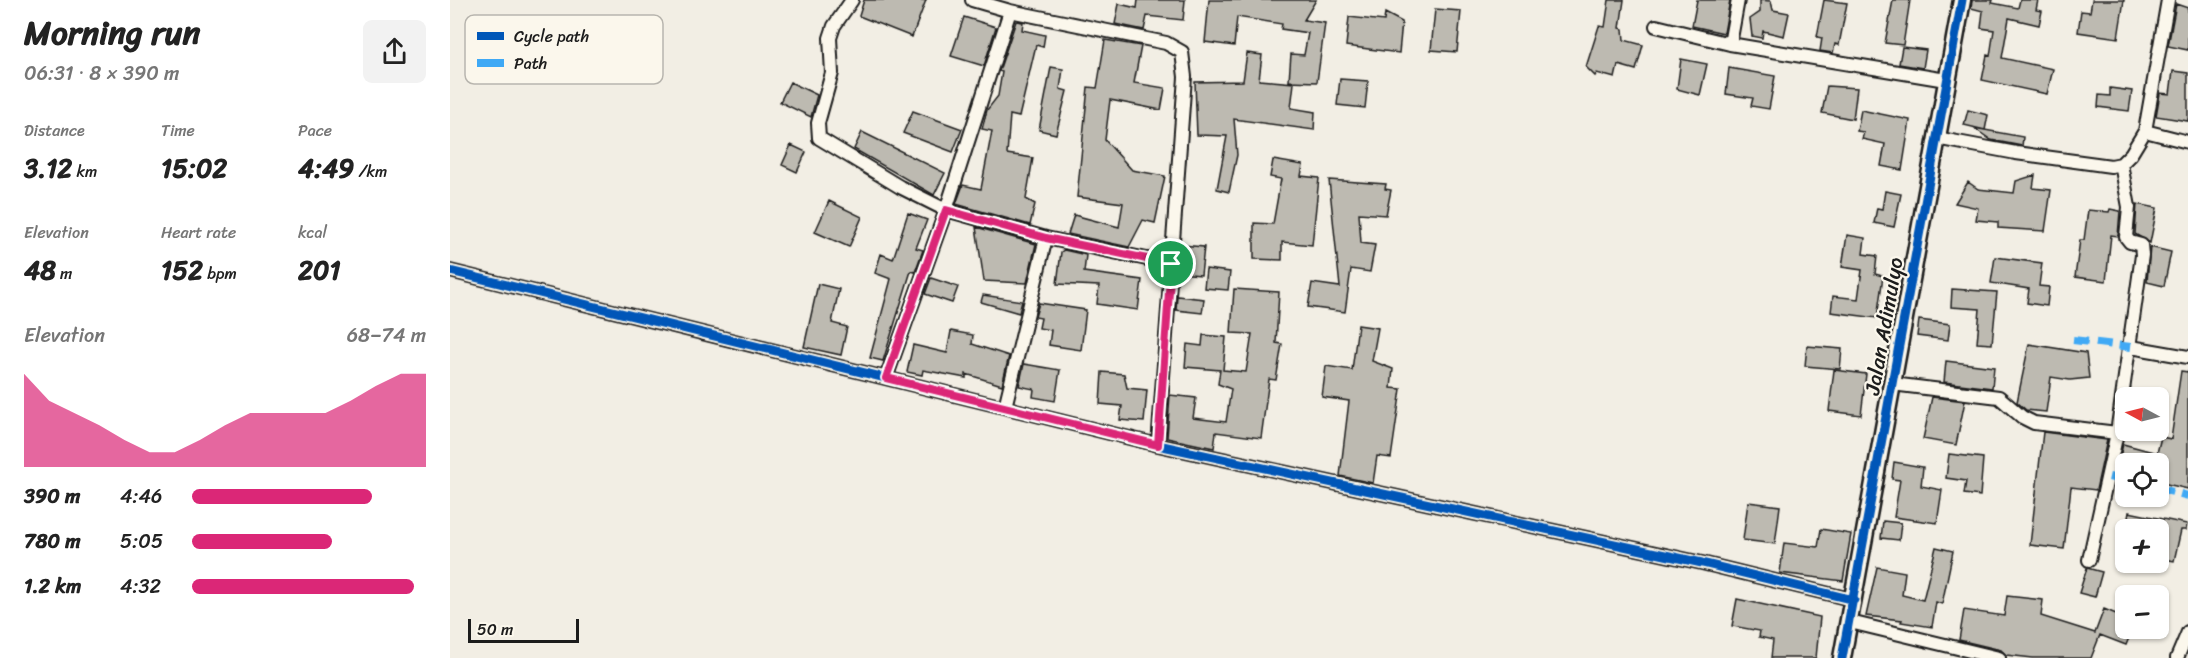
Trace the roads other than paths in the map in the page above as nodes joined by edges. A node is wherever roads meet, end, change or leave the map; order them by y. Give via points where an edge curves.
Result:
1 (852, 0) edge
2 (972, 0) edge
3 (1738, 0) edge
4 (1962, 0) edge
5 (2168, 0) edge
6 (1010, 11) junction
7 (1656, 26) dead end
8 (1730, 44) junction
9 (1946, 80) junction
10 (2145, 131) junction
11 (1936, 138) junction
12 (2188, 142) edge
13 (2121, 164) junction
14 (946, 210) junction
15 (1046, 238) junction
16 (1171, 264) junction
17 (450, 271) edge
18 (2131, 348) junction
19 (2188, 357) edge
20 (886, 378) junction
21 (1892, 384) junction
22 (2123, 387) edge
23 (1005, 407) junction
24 (2115, 433) edge
25 (2115, 438) edge
26 (1158, 445) junction
27 (2089, 560) dead end
28 (1854, 600) junction
29 (1850, 622) junction
30 (2188, 632) edge
31 (1842, 658) edge
32 (1999, 658) edge
33 (2177, 658) edge

1 - 14 street via 830,38 832,73 818,123 819,138
2 - 6 street
3 - 8 street
4 - 9 street, Jalan Adimulyo
5 - 10 street
6 - 14 street
6 - 16 street via 1166,43 1182,52 1185,77
7 - 8 street
8 - 9 street
9 - 11 street, Jalan Adimulyo
10 - 12 street
10 - 13 street
11 - 13 street via 2016,153 2111,166
11 - 21 street, Jalan Adimulyo
13 - 18 street via 2129,207 2126,237 2142,247
14 - 15 street
14 - 20 street
15 - 16 street
15 - 23 street
16 - 26 street
17 - 20 street
18 - 19 street
18 - 22 street
20 - 23 street
21 - 24 street via 1999,398 2034,423
21 - 28 street, Jalan Adimulyo
23 - 26 street
25 - 27 street
26 - 28 street
28 - 29 street, Jalan Adimulyo
29 - 31 street, Jalan Adimulyo
29 - 32 street
30 - 33 street

